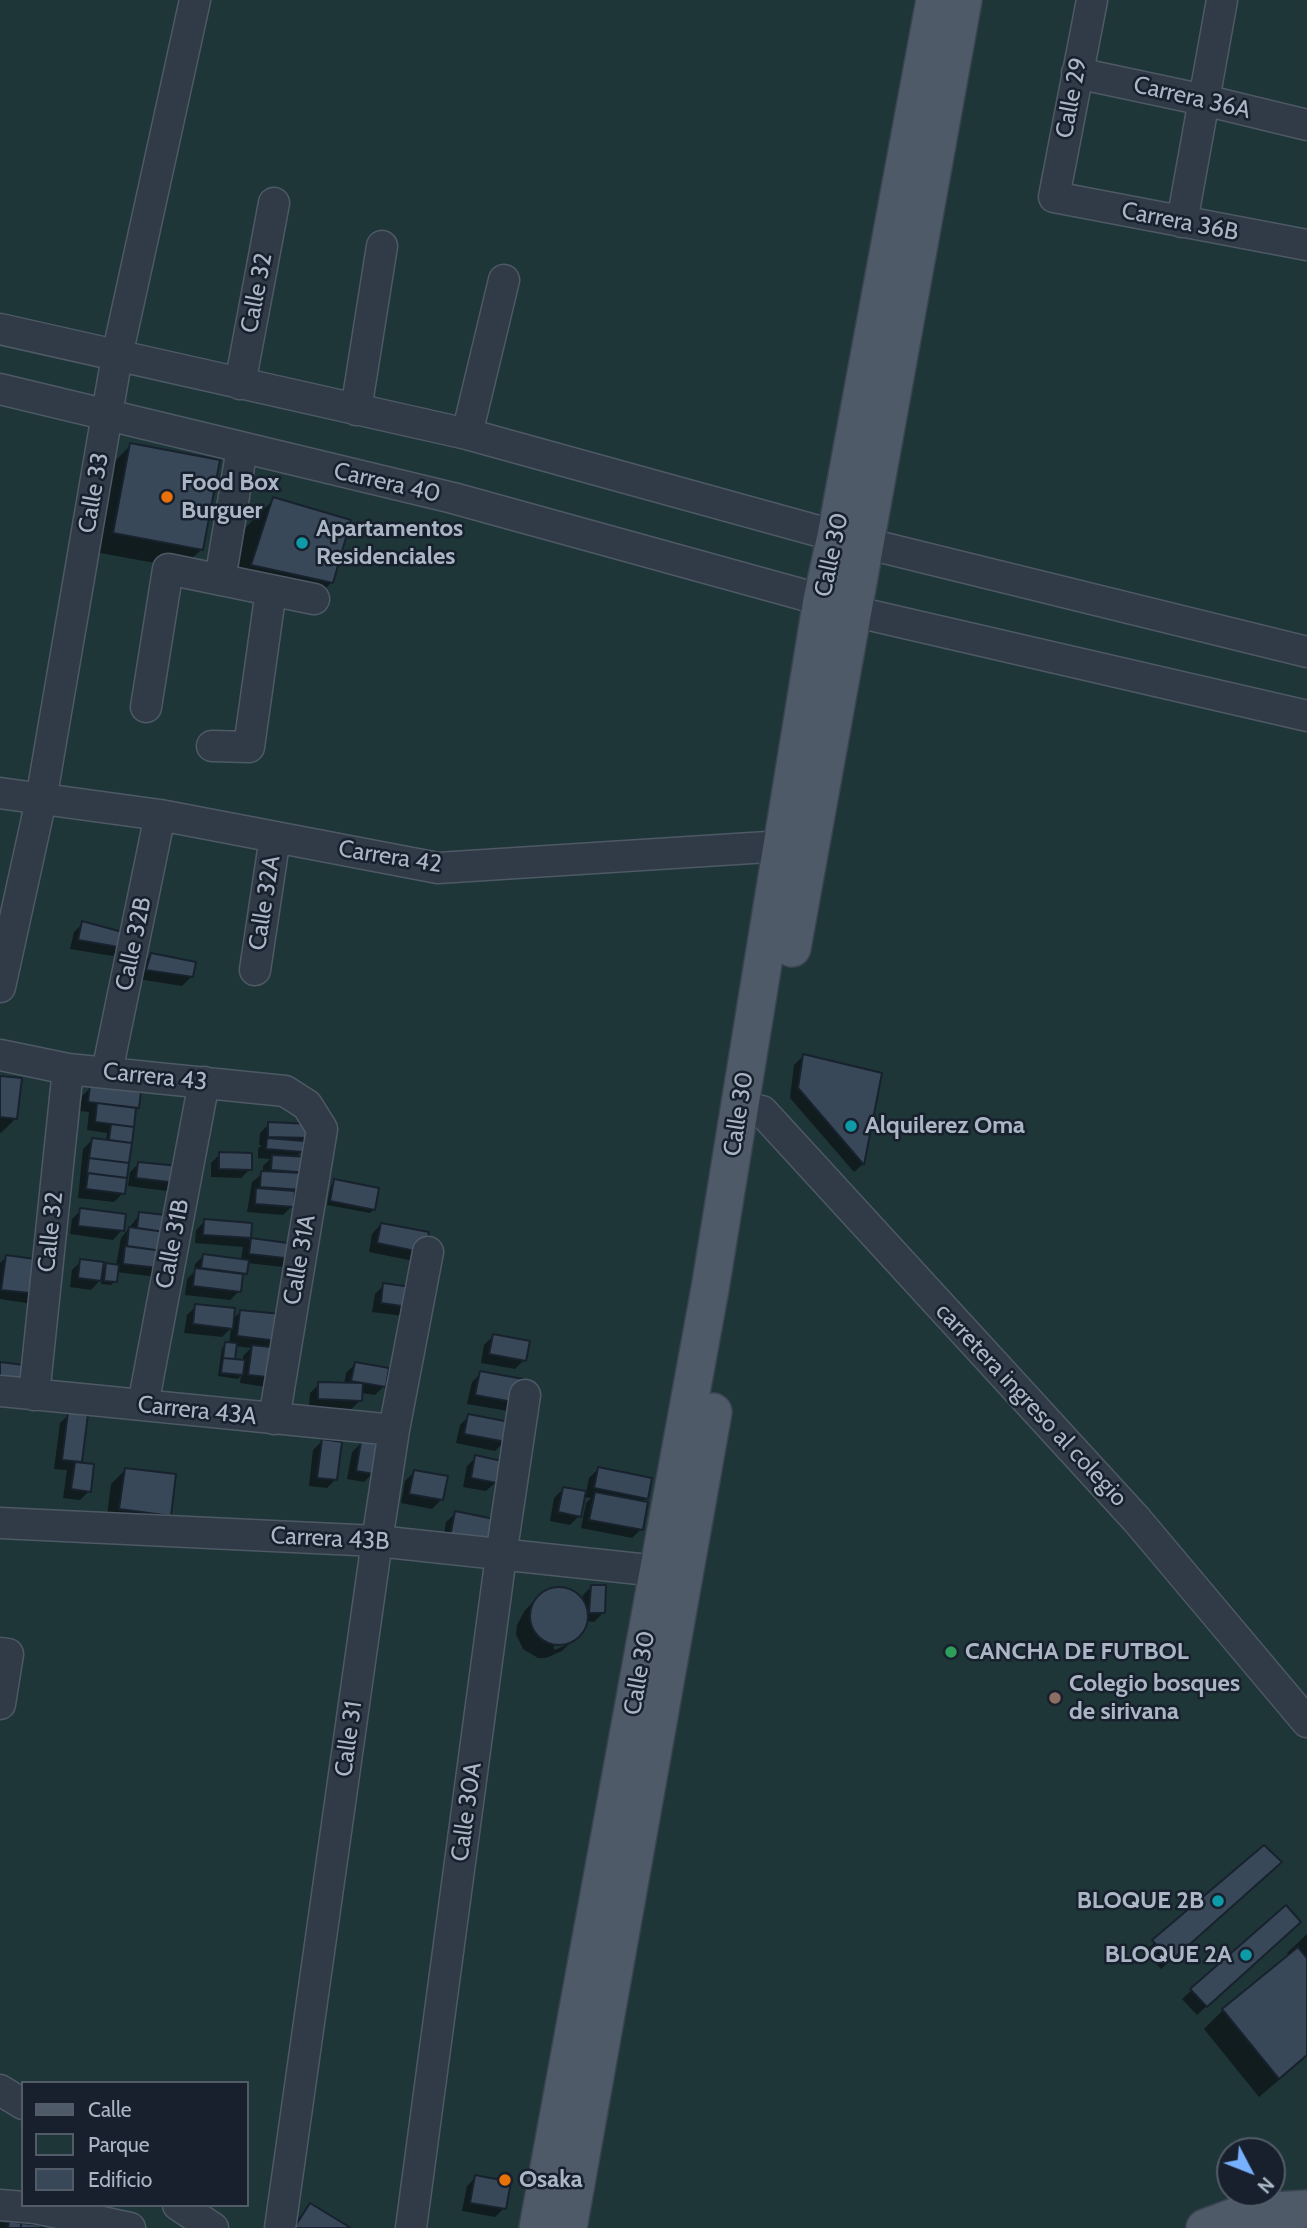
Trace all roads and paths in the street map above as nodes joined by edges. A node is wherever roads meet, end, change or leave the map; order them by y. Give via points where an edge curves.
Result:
1 (195, 0) edge
2 (935, 0) edge
3 (963, 0) edge
4 (1092, 0) edge
5 (1222, 0) edge
6 (1077, 73) junction
7 (1204, 100) junction
8 (1307, 125) edge
9 (1054, 197) joint
10 (274, 203) dead end
11 (1182, 222) junction
12 (1307, 245) edge
13 (382, 246) dead end
14 (504, 280) dead end
15 (0, 329) edge
16 (117, 356) junction
17 (240, 384) junction
18 (0, 389) edge
19 (356, 410) junction
20 (107, 416) junction
21 (467, 434) junction
22 (242, 449) junction
23 (851, 539) junction
24 (220, 580) junction
25 (271, 590) junction
26 (314, 599) dead end
27 (837, 606) junction
28 (1307, 652) edge
29 (146, 707) dead end
30 (1307, 716) edge
31 (212, 746) dead end
32 (0, 793) edge
33 (41, 800) junction
34 (160, 815) junction
35 (275, 837) junction
36 (783, 846) junction
37 (254, 970) dead end
38 (0, 987) edge
39 (0, 1055) edge
40 (68, 1069) junction
41 (107, 1072) junction
42 (204, 1082) junction
43 (307, 1105) joint
44 (751, 1110) junction
45 (428, 1252) dead end
46 (0, 1391) edge
47 (34, 1395) junction
48 (525, 1395) dead end
49 (143, 1405) junction
50 (274, 1419) junction
51 (394, 1430) junction
52 (0, 1523) edge
53 (377, 1541) junction
54 (501, 1556) junction
55 (658, 1571) junction
56 (4, 1654) edge
57 (0, 1704) edge
58 (1307, 1722) edge
59 (0, 2090) edge
60 (21, 2103) edge
61 (0, 2204) edge
62 (21, 2205) edge
63 (40, 2207) edge
64 (1307, 2209) edge
65 (181, 2214) edge
66 (131, 2228) edge
67 (213, 2228) edge
68 (280, 2228) edge
69 (411, 2228) edge
70 (538, 2228) edge
71 (568, 2228) edge
72 (1205, 2228) edge

1 - 16 street, Calle 33
2 - 23 main road, Calle 30
3 - 23 main road, Calle 30
4 - 6 street, Calle 29
5 - 7 street
6 - 7 street, Carrera 36A
6 - 9 street, Calle 29
7 - 8 street, Carrera 36A
7 - 11 street
9 - 11 street, Carrera 36B
10 - 17 street, Calle 32
11 - 12 street, Carrera 36B
13 - 19 street
14 - 21 street
15 - 16 street
16 - 17 street
16 - 20 street, Calle 33
17 - 19 street
18 - 20 street, Carrera 40
19 - 21 street
20 - 22 street, Carrera 40
20 - 33 street, Calle 33
21 - 23 street
22 - 24 street
22 - 27 street, Carrera 40 via 453,498
23 - 27 main road, Calle 30
23 - 28 street
24 - 25 street
24 - 29 street via 168,569
25 - 26 street
25 - 31 street via 249,747
27 - 30 street, Carrera 40
27 - 36 main road, Calle 30
27 - 44 main road, Calle 30
32 - 33 street, Carrera 42
33 - 34 street, Carrera 42
33 - 38 street, Calle 33
34 - 35 street, Carrera 42
34 - 41 street, Calle 32B
35 - 36 street, Carrera 42 via 438,868
35 - 37 street, Calle 32A
36 - 44 main road, Calle 30
39 - 40 street, Carrera 43
40 - 41 street, Carrera 43
40 - 47 street, Calle 32
41 - 42 street, Carrera 43
42 - 43 street, Carrera 43 via 285,1091
42 - 49 street, Calle 31B
43 - 50 street, Calle 31A via 322,1129
44 - 55 main road, Calle 30 via 710,1289
44 - 58 street, carretera ingreso al colegio via 1137,1520
44 - 71 main road, Calle 30 via 695,1522
45 - 51 street, Calle 31
46 - 47 street, Carrera 43A
47 - 49 street, Carrera 43A
48 - 54 street, Calle 30A
49 - 50 street, Carrera 43A
50 - 51 street, Carrera 43A
51 - 53 street, Calle 31
52 - 53 street, Carrera 43B
53 - 54 street, Carrera 43B
53 - 68 street, Calle 31
54 - 55 street, Carrera 43B
54 - 69 street, Calle 30A
55 - 70 main road, Calle 30
56 - 57 street
59 - 60 street
61 - 62 street
63 - 66 street
64 - 72 main road via 1245,2213
65 - 67 street

